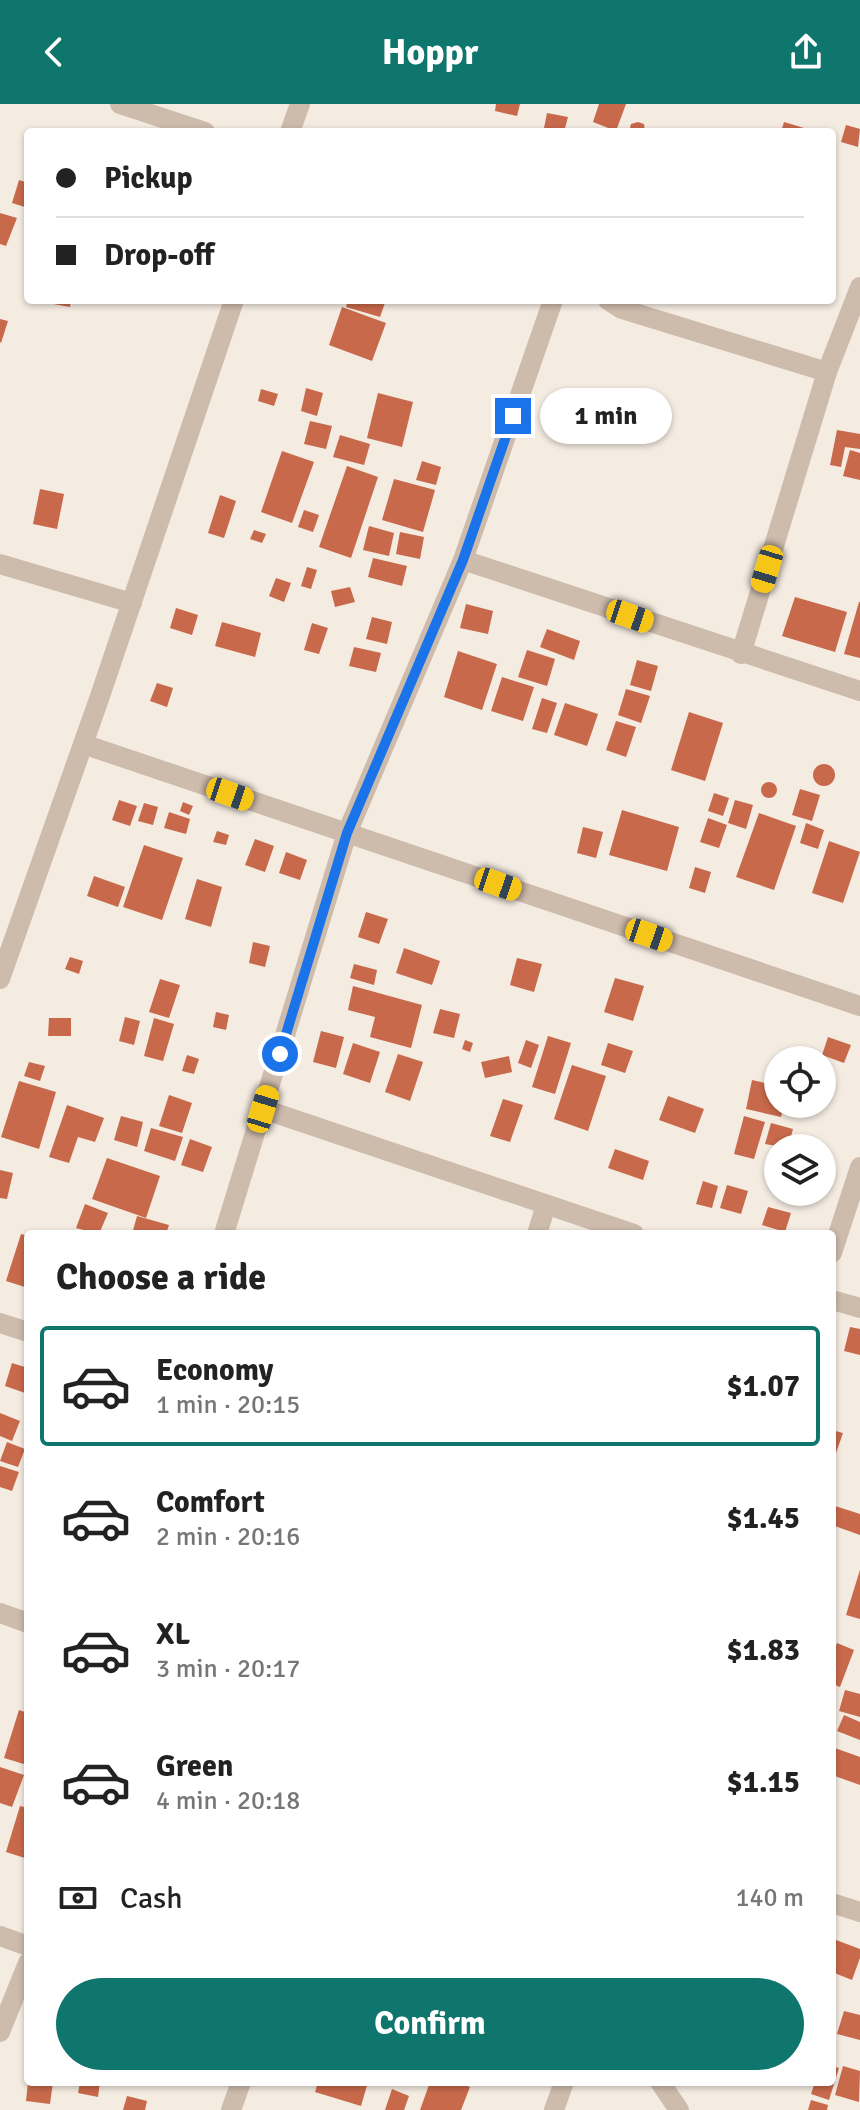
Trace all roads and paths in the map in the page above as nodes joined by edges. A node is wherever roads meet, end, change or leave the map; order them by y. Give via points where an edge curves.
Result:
1 (120, 104) edge
2 (300, 104) edge
3 (193, 128) edge
4 (291, 128) edge
5 (860, 287) edge
6 (233, 304) edge
7 (552, 304) edge
8 (614, 304) edge
9 (827, 372) junction
10 (463, 560) junction
11 (0, 564) edge
12 (132, 603) junction
13 (741, 654) junction
14 (860, 691) edge
15 (83, 744) junction
16 (347, 833) junction
17 (0, 979) edge
18 (860, 1006) edge
19 (263, 1109) junction
20 (860, 1167) edge
21 (546, 1205) junction
22 (225, 1230) edge
23 (538, 1230) edge
24 (622, 1230) edge
25 (836, 1241) edge
26 (836, 1301) edge
27 (860, 1308) edge
28 (0, 1323) edge
29 (24, 1331) edge
30 (0, 1613) edge
31 (24, 1622) edge
32 (836, 1904) edge
33 (860, 1912) edge
34 (0, 1936) edge
35 (24, 1945) edge
36 (24, 1973) edge
37 (0, 2032) edge
38 (240, 2086) edge
39 (563, 2086) edge
40 (663, 2086) edge
41 (231, 2110) edge
42 (554, 2110) edge
43 (679, 2110) edge

1 - 3 street
2 - 4 street
5 - 9 street
6 - 12 street
7 - 10 street
8 - 9 street
9 - 13 street
10 - 13 street
10 - 16 street
11 - 12 street
12 - 15 street
13 - 14 street
15 - 16 street
15 - 17 street
16 - 18 street
16 - 19 street
19 - 21 street
19 - 22 street
20 - 25 street
21 - 23 street
21 - 24 street
26 - 27 street
28 - 29 street
30 - 31 street
32 - 33 street
34 - 35 street
36 - 37 street
38 - 41 street
39 - 42 street
40 - 43 street

